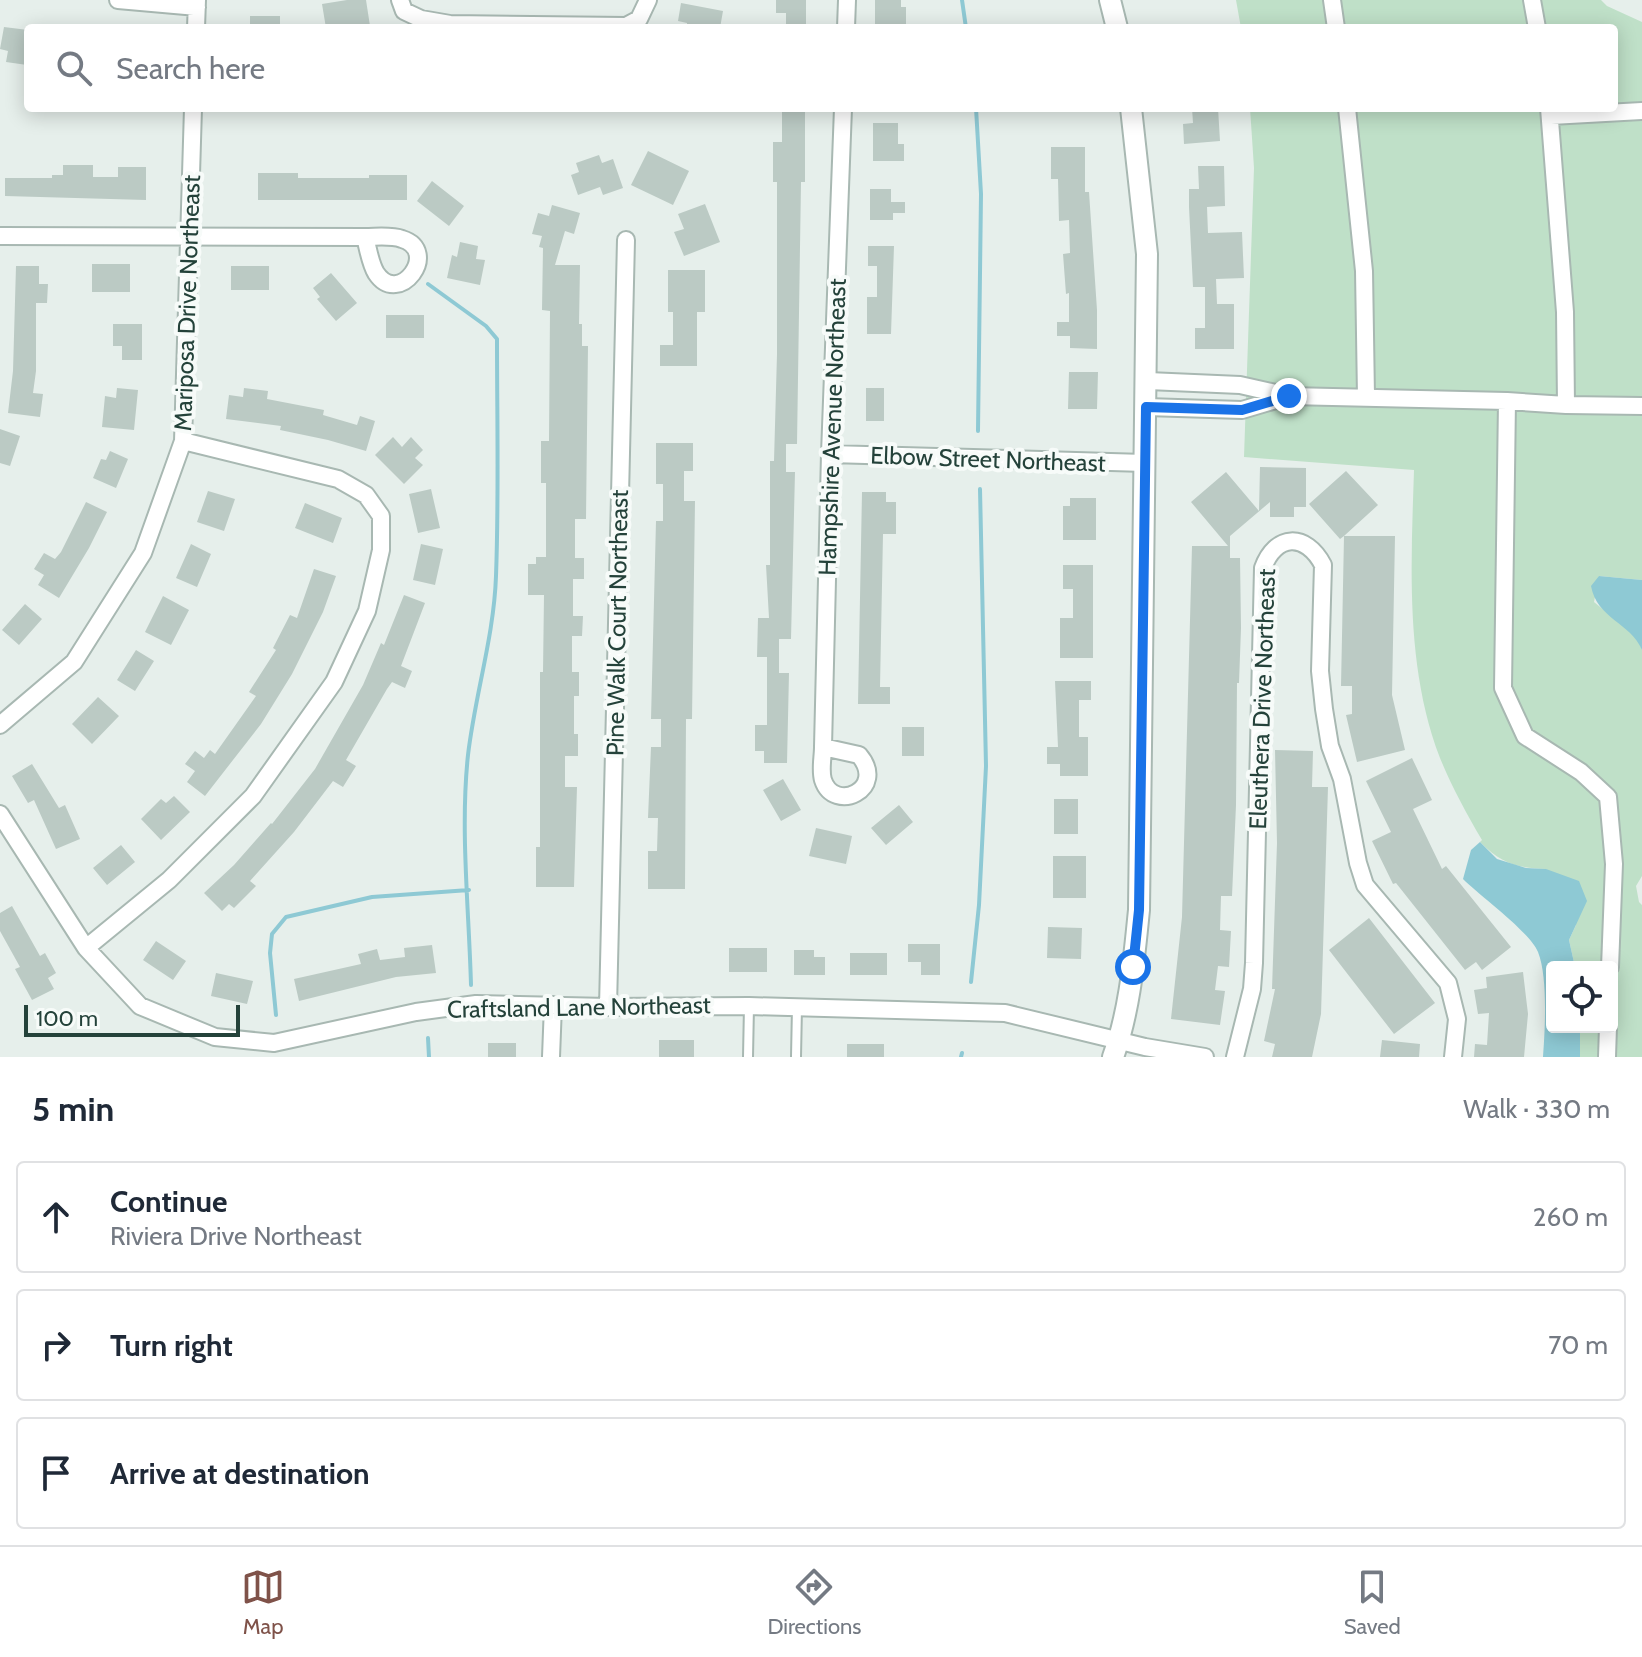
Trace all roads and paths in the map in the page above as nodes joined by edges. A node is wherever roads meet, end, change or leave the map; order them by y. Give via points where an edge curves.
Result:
1 (118, 0) edge
2 (400, 0) edge
3 (648, 0) edge
4 (847, 0) edge
5 (1110, 0) edge
6 (1332, 0) edge
7 (1532, 0) edge
8 (197, 4) edge
9 (196, 24) edge
10 (450, 24) edge
11 (630, 24) edge
12 (846, 24) edge
13 (1116, 24) edge
14 (1335, 24) edge
15 (1536, 24) edge
16 (1618, 111) edge
17 (1642, 111) edge
18 (193, 112) edge
19 (843, 112) edge
20 (1131, 112) edge
21 (1347, 112) edge
22 (1550, 112) edge
23 (0, 236) edge
24 (188, 237) junction
25 (365, 237) dead end
26 (626, 240) dead end
27 (1148, 381) junction
28 (1289, 396) junction
29 (1366, 397) junction
30 (1507, 401) junction
31 (1566, 405) junction
32 (1642, 406) edge
33 (1146, 407) junction
34 (183, 441) junction
35 (830, 454) junction
36 (1145, 463) junction
37 (0, 725) edge
38 (823, 747) dead end
39 (0, 814) edge
40 (86, 948) junction
41 (1610, 961) edge
42 (553, 1005) junction
43 (749, 1006) junction
44 (608, 1007) junction
45 (797, 1007) junction
46 (1608, 1033) edge
47 (1116, 1048) edge
48 (551, 1057) edge
49 (748, 1057) edge
50 (796, 1057) edge
51 (1205, 1057) edge
52 (1235, 1057) edge
53 (1453, 1057) edge
54 (1607, 1057) edge

1 - 8 street
2 - 10 street via 404,11
3 - 11 street via 639,19
4 - 12 street
5 - 13 street
6 - 14 street
7 - 15 street
8 - 9 street
16 - 17 street
18 - 24 street, Mariposa Drive Northeast
19 - 35 street, Hampshire Avenue Northeast
20 - 27 street via 1147,254
21 - 29 street via 1364,271
22 - 31 street via 1565,312
23 - 24 street
24 - 25 street
24 - 34 street, Mariposa Drive Northeast
26 - 44 street, Pine Walk Court Northeast
27 - 28 street via 1240,385
27 - 33 street
28 - 29 street
28 - 33 street via 1242,410
29 - 30 street
30 - 31 street
30 - 41 street via 1503,688 1525,736 1581,772 1608,797 1614,864
31 - 32 street
33 - 36 street
34 - 37 street, Mariposa Drive Northeast via 143,553 74,662
34 - 40 street via 338,479 366,495 381,516 381,550 367,611 334,682 253,796 169,880
35 - 36 street, Elbow Street Northeast
35 - 38 street, Hampshire Avenue Northeast
36 - 47 street via 1139,910
39 - 40 street, Craftsland Lane Northeast
40 - 42 street, Craftsland Lane Northeast via 140,1006 215,1037 274,1043 416,1012 476,1004
42 - 44 street, Craftsland Lane Northeast
42 - 48 street
43 - 44 street, Craftsland Lane Northeast
43 - 45 street, Craftsland Lane Northeast
43 - 49 lane
45 - 47 street, Craftsland Lane Northeast via 1005,1013
45 - 50 lane
46 - 54 street
47 - 51 street
52 - 53 street, Eleuthera Drive Northeast via 1254,963 1263,568 1269,552 1294,541 1308,545 1323,565 1324,709 1358,863 1365,885 1448,983 1456,1007

